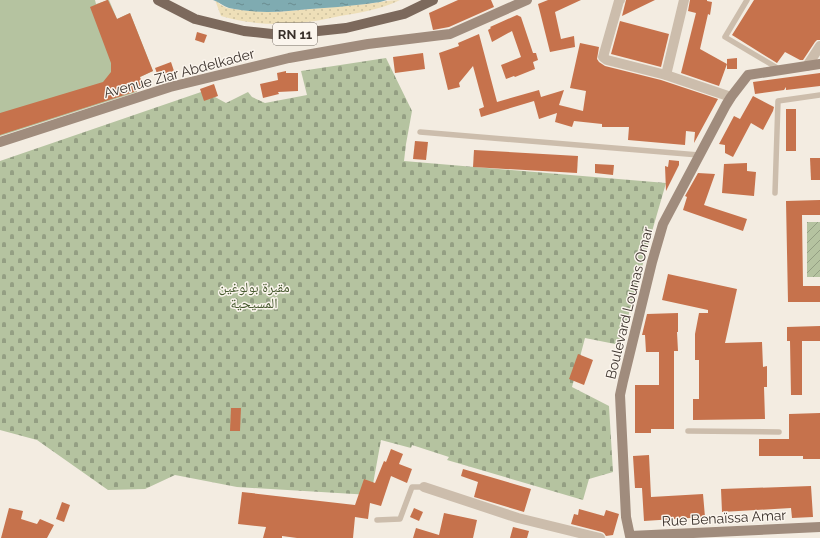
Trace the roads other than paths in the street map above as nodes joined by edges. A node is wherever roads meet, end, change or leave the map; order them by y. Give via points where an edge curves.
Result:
1 (158, 0) edge
2 (433, 0) edge
3 (527, 0) edge
4 (620, 0) edge
5 (684, 0) edge
6 (747, 0) edge
7 (820, 46) edge
8 (820, 64) edge
9 (807, 66) junction
10 (781, 70) junction
11 (666, 75) junction
12 (820, 95) edge
13 (731, 97) junction
14 (420, 132) dead end
15 (0, 142) edge
16 (699, 155) junction
17 (775, 193) dead end
18 (688, 430) dead end
19 (779, 432) dead end
20 (424, 487) joint
21 (377, 520) dead end
22 (820, 527) edge
23 (628, 537) edge
24 (600, 538) edge

1 - 2 main road, RN 11 via 195,19 244,31 281,35 346,28 404,14
3 - 15 street, Avenue Ziar Abdelkader via 450,34 368,44 289,58 170,87
4 - 11 street via 603,57 606,60
5 - 11 street
6 - 10 lane via 725,37
7 - 9 street
8 - 9 street, Boulevard Lounas Omar
9 - 10 street, Boulevard Lounas Omar
10 - 13 street, Boulevard Lounas Omar via 748,75
11 - 13 street
12 - 17 lane via 778,102
13 - 16 street, Boulevard Lounas Omar
14 - 16 lane
16 - 23 street, Boulevard Lounas Omar via 663,224 620,396
18 - 19 lane
20 - 21 lane via 412,487 400,519
20 - 24 street via 518,518
22 - 23 street, Rue Benaïssa Amar

